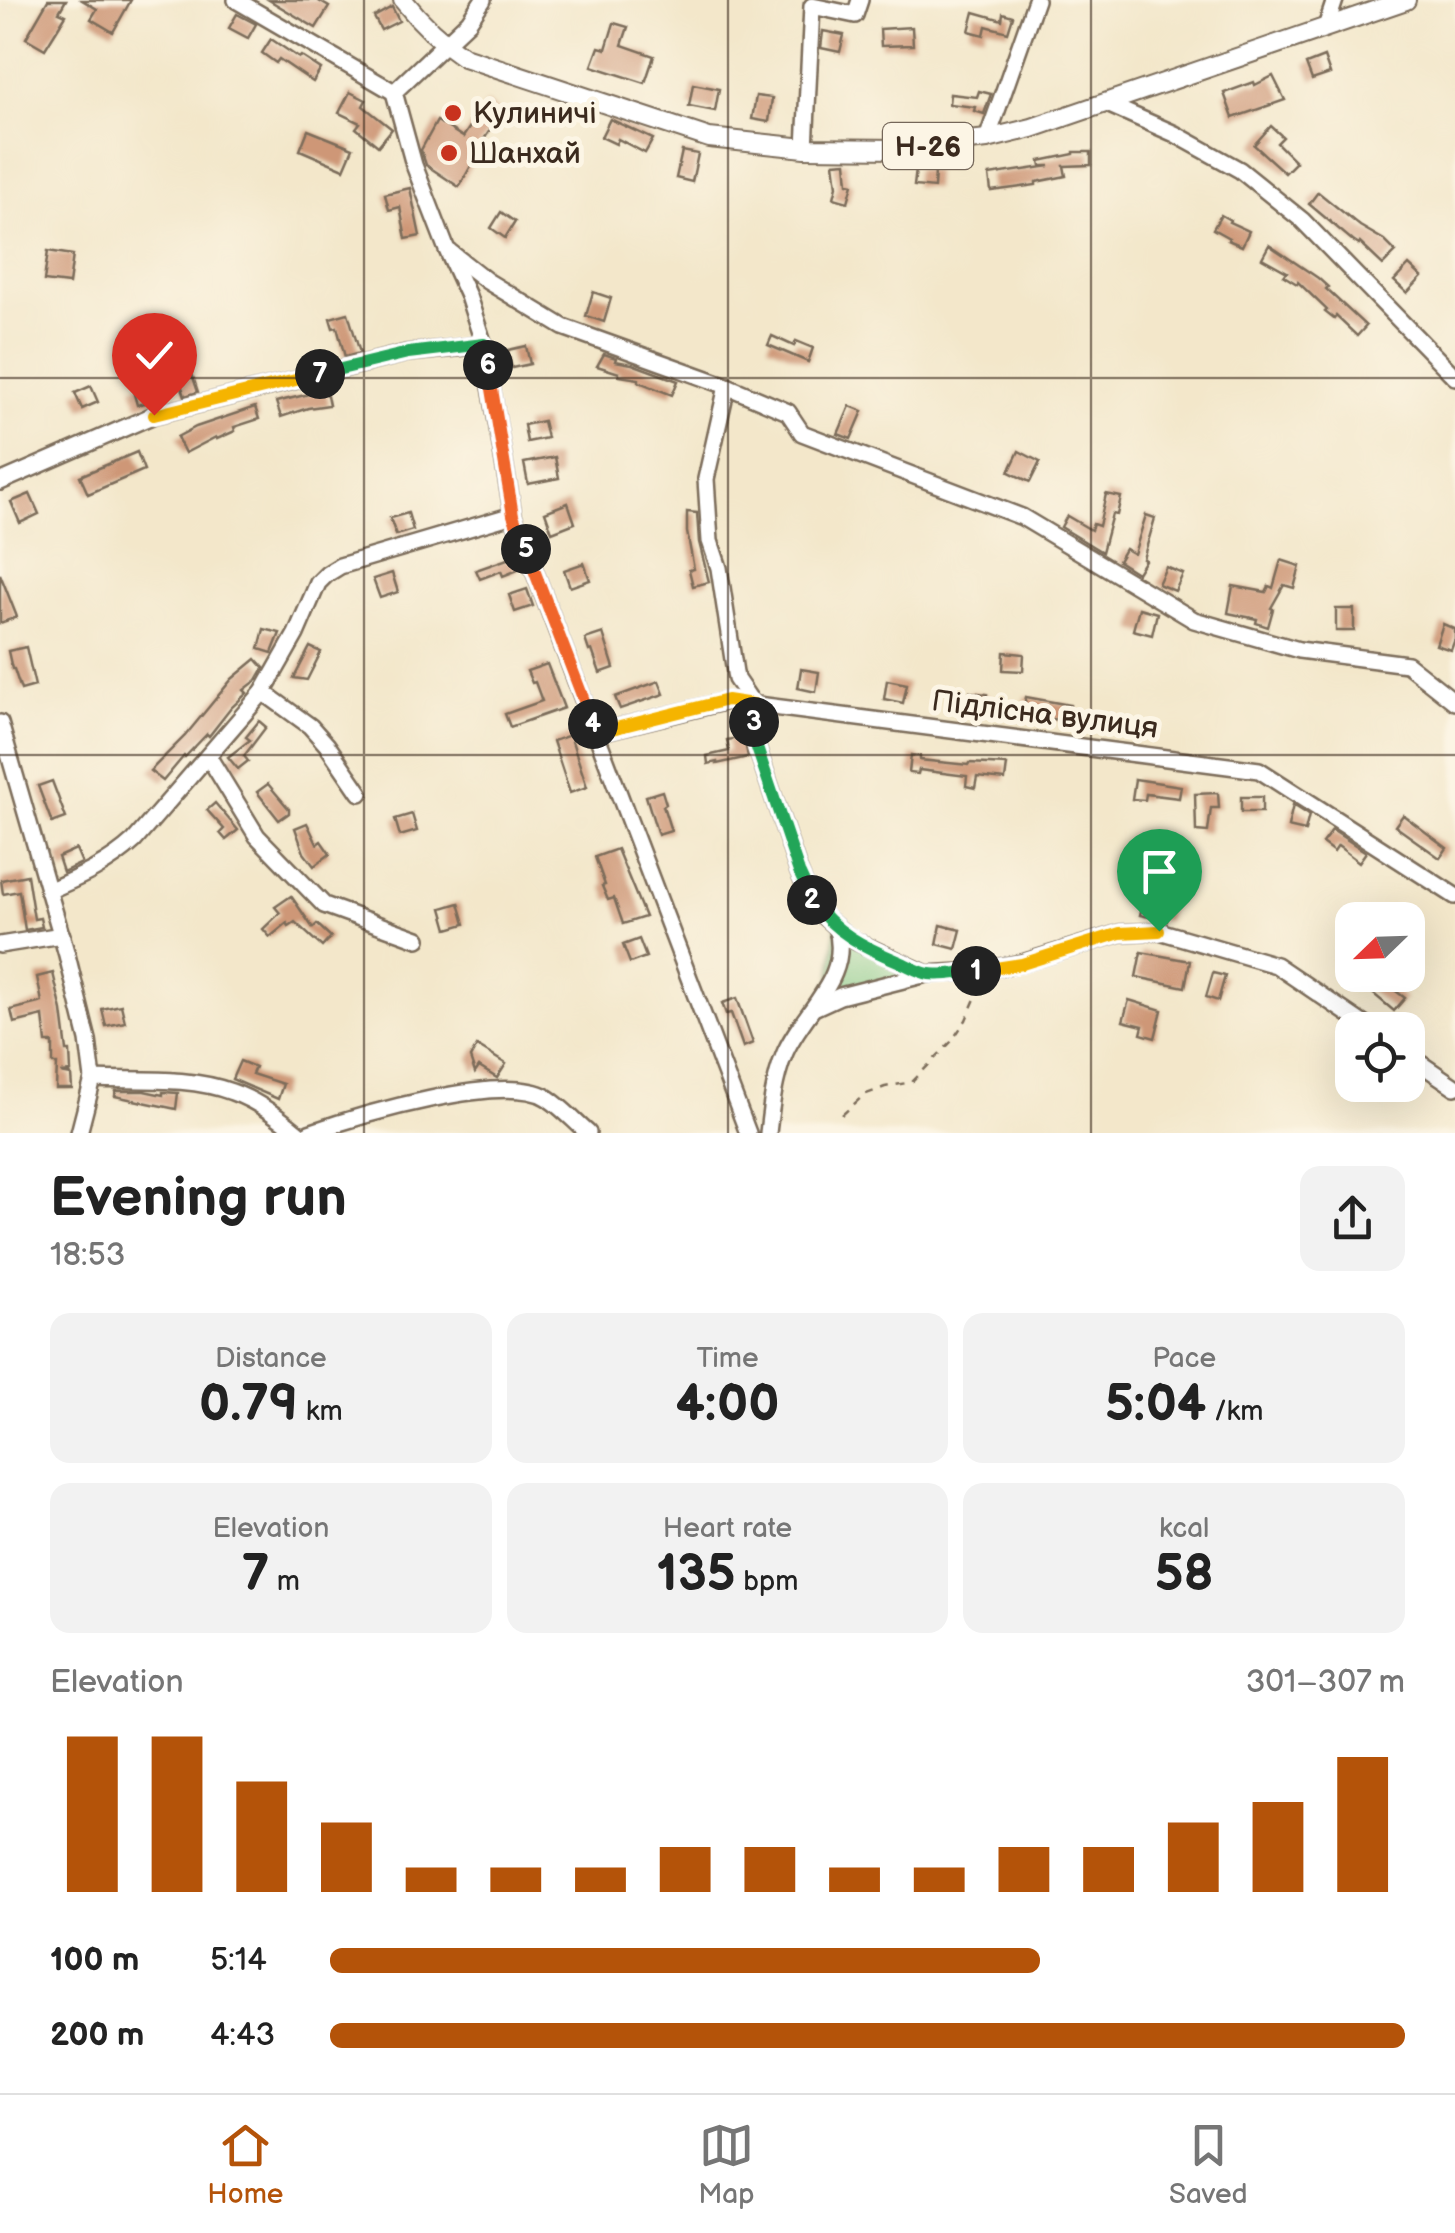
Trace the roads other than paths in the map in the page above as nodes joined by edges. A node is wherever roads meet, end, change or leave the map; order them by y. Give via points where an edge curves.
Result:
1 (236, 0) edge
2 (403, 0) edge
3 (483, 0) edge
4 (860, 0) edge
5 (1036, 0) edge
6 (1335, 0) edge
7 (1406, 0) edge
8 (804, 3) edge
9 (1326, 28) junction
10 (445, 44) junction
11 (394, 92) junction
12 (1106, 103) junction
13 (987, 140) junction
14 (805, 148) junction
15 (447, 250) junction
16 (484, 344) junction
17 (1455, 377) edge
18 (727, 386) junction
19 (0, 482) edge
20 (513, 515) junction
21 (263, 692) junction
22 (1455, 702) edge
23 (753, 704) junction
24 (0, 723) edge
25 (596, 733) junction
26 (208, 756) junction
27 (360, 793) dead end
28 (48, 891) junction
29 (1455, 896) edge
30 (836, 927) junction
31 (62, 935) junction
32 (418, 940) dead end
33 (0, 945) edge
34 (927, 974) junction
35 (816, 1007) junction
36 (1345, 1012) edge
37 (1425, 1066) edge
38 (93, 1079) junction
39 (1455, 1087) edge
40 (78, 1133) edge
41 (298, 1133) edge
42 (309, 1133) edge
43 (588, 1133) edge
44 (748, 1133) edge
45 (768, 1133) edge

1 - 11 street
2 - 10 main road, Н-26
3 - 10 street
4 - 8 street via 855,15
5 - 13 street
6 - 9 street
7 - 9 main road, Н-26
8 - 14 street
9 - 12 main road, Н-26
10 - 11 street
10 - 14 main road, Н-26 via 464,57 710,138
11 - 15 street
12 - 13 main road, Н-26
12 - 17 street via 1240,170 1302,220
13 - 14 main road, Н-26 via 898,149
15 - 16 street
15 - 18 street via 563,326
16 - 19 street via 408,353 154,415
16 - 20 street
18 - 22 street via 788,412 802,433 1022,517 1194,620 1298,650 1407,664
18 - 23 street via 706,479 710,540 736,679
20 - 21 street via 327,574
20 - 25 street
21 - 26 street
21 - 27 street via 310,726
23 - 25 street, Підлісна вулиця via 727,700
23 - 29 street, Підлісна вулиця via 1258,770
23 - 30 street via 757,748 799,872 821,914
24 - 28 street
25 - 44 street
26 - 28 street via 134,842 99,868
26 - 32 street via 257,836 324,905
28 - 31 street
30 - 34 street
30 - 35 street via 840,954
31 - 33 street
31 - 38 street
34 - 35 street
34 - 36 street via 1022,964 1120,933 1159,931 1276,965
35 - 45 street via 784,1054
37 - 39 street
38 - 40 street
38 - 41 street via 194,1083 233,1092
42 - 43 street via 460,1093 518,1089 545,1096

